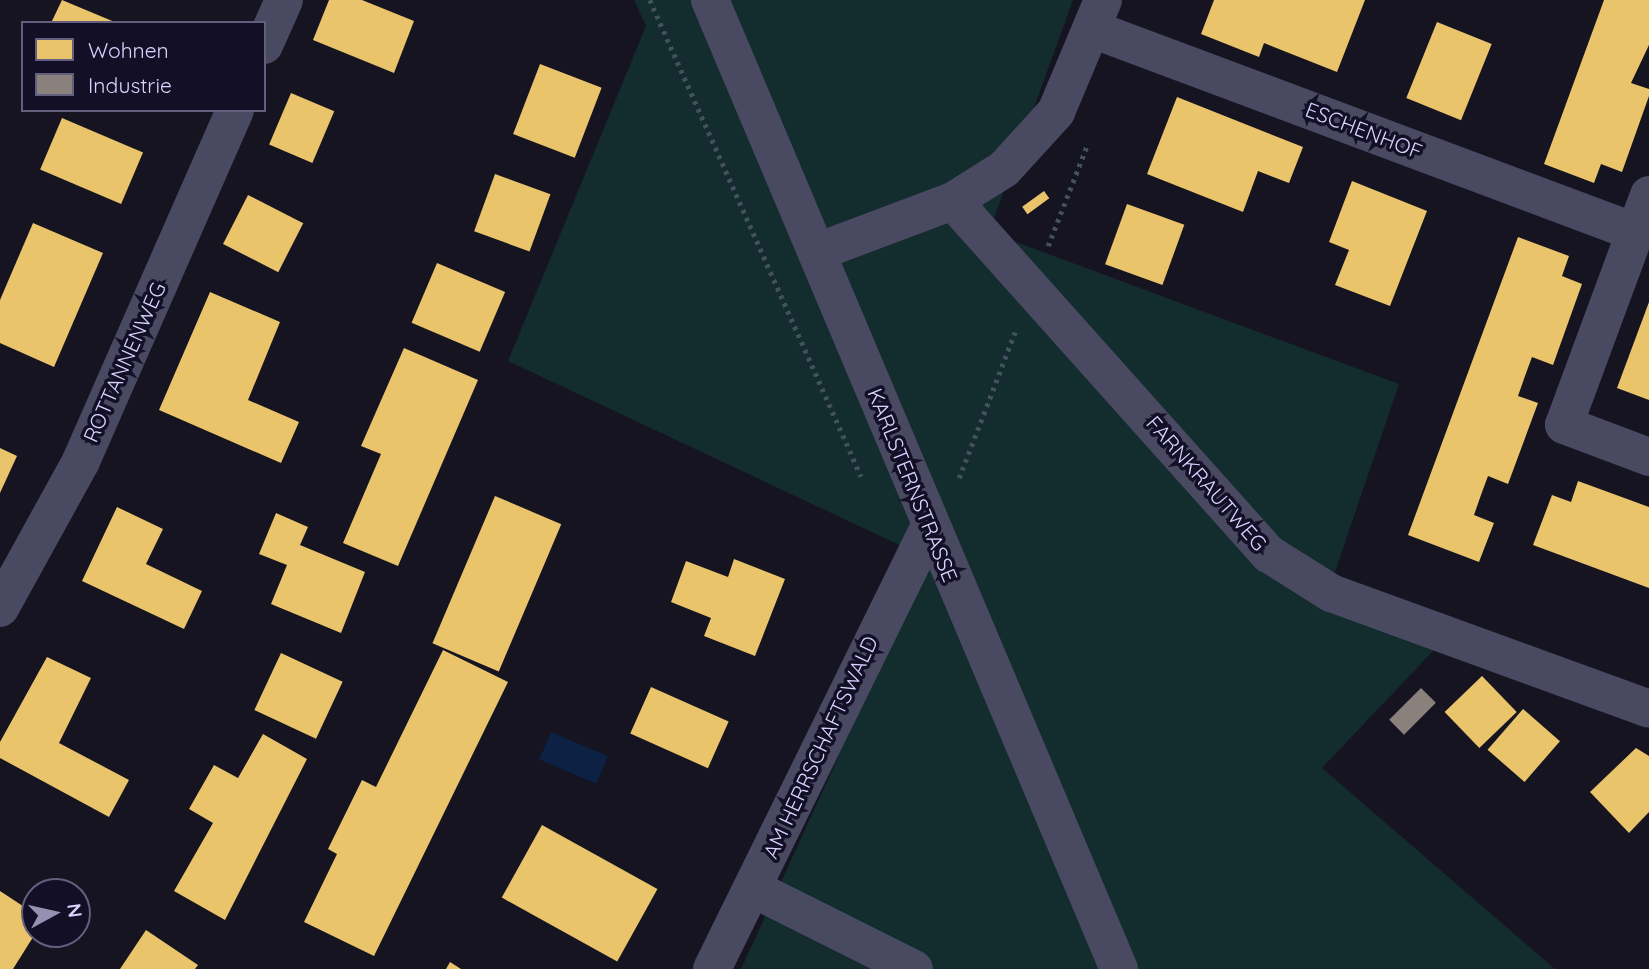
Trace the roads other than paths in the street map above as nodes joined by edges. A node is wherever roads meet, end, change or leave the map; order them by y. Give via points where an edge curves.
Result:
1 (284, 0) edge
2 (710, 0) edge
3 (1098, 14) edge
4 (266, 40) edge
5 (234, 112) edge
6 (1649, 195) edge
7 (953, 201) junction
8 (1635, 232) junction
9 (817, 252) junction
10 (1649, 457) edge
11 (930, 526) junction
12 (0, 608) edge
13 (1649, 709) edge
14 (752, 888) junction
15 (712, 969) edge
16 (914, 969) edge
17 (1119, 969) edge

1 - 4 street
2 - 9 street, KARLSTERNSTRASSE
3 - 7 street via 1056,112 1004,169
3 - 8 street, ESCHENHOF
5 - 12 street, ROTTANNENWEG via 81,461
6 - 8 street
7 - 9 street
7 - 13 street, FARNKRAUTWEG via 1269,554 1331,593
8 - 10 street via 1564,425
9 - 11 street, KARLSTERNSTRASSE
11 - 14 street, AM HERRSCHAFTSWALD
11 - 17 street, KARLSTERNSTRASSE
14 - 15 street, AM HERRSCHAFTSWALD
14 - 16 street

